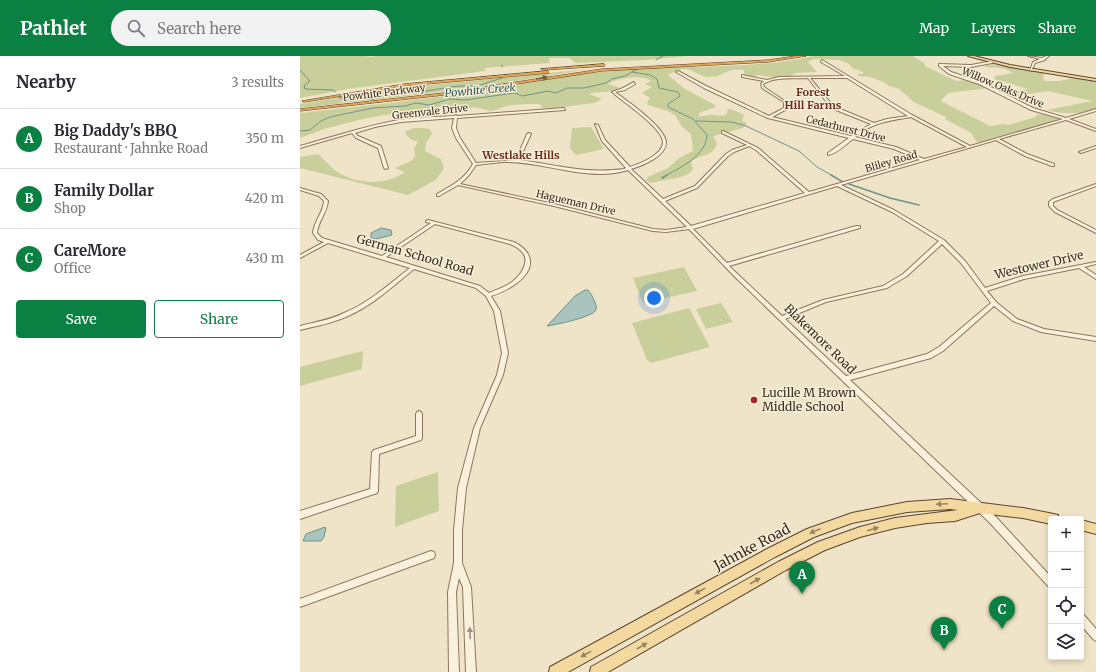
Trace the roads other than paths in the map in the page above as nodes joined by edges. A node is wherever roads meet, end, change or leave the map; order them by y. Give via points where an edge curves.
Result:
1 (775, 56) edge
2 (792, 56) edge
3 (804, 56) edge
4 (970, 56) edge
5 (1029, 56) edge
6 (1048, 56) edge
7 (1044, 59) junction
8 (822, 61) dead end
9 (992, 62) junction
10 (606, 64) dead end
11 (1031, 70) junction
12 (677, 72) dead end
13 (564, 75) junction
14 (743, 76) dead end
15 (808, 77) junction
16 (847, 77) junction
17 (1096, 80) edge
18 (767, 81) junction
19 (634, 83) dead end
20 (301, 100) edge
21 (564, 109) dead end
22 (1096, 110) edge
23 (300, 111) edge
24 (456, 116) junction
25 (911, 116) junction
26 (769, 117) junction
27 (1067, 119) junction
28 (874, 124) junction
29 (596, 125) dead end
30 (1096, 130) edge
31 (353, 132) junction
32 (723, 132) dead end
33 (529, 134) dead end
34 (850, 138) junction
35 (996, 139) junction
36 (750, 145) junction
37 (300, 147) edge
38 (970, 147) junction
39 (1096, 147) edge
40 (1080, 152) dead end
41 (829, 154) dead end
42 (923, 160) junction
43 (517, 161) junction
44 (475, 164) junction
45 (1053, 165) dead end
46 (386, 168) dead end
47 (629, 169) junction
48 (457, 184) junction
49 (837, 185) junction
50 (1096, 185) edge
51 (300, 189) edge
52 (807, 193) junction
53 (438, 195) dead end
54 (662, 201) junction
55 (428, 221) dead end
56 (434, 222) junction
57 (858, 227) dead end
58 (690, 228) junction
59 (1096, 232) edge
60 (942, 241) junction
61 (326, 242) junction
62 (300, 257) edge
63 (382, 258) junction
64 (1096, 263) edge
65 (726, 265) junction
66 (1080, 266) junction
67 (414, 267) junction
68 (1096, 277) edge
69 (984, 290) junction
70 (488, 295) junction
71 (994, 303) junction
72 (781, 318) junction
73 (300, 328) edge
74 (1096, 339) edge
75 (844, 379) junction
76 (419, 414) dead end
77 (980, 509) junction
78 (300, 515) edge
79 (1048, 518) edge
80 (1084, 526) edge
81 (1096, 529) edge
82 (431, 555) dead end
83 (458, 563) junction
84 (1048, 580) edge
85 (300, 602) edge
86 (1084, 622) edge
87 (1096, 636) edge
88 (454, 672) edge
89 (471, 672) edge
90 (555, 672) edge
91 (596, 672) edge

1 - 20 highway via 592,67 409,85
2 - 13 highway via 623,66
3 - 13 highway, Powhite Parkway via 768,61 626,68
4 - 9 main road
5 - 7 street
6 - 7 street
7 - 11 street via 1034,63
8 - 16 street
9 - 11 main road
9 - 27 street, Willow Oaks Drive via 971,66 940,64 950,73 980,83 1032,110
10 - 20 highway, Powhite Parkway via 461,76
11 - 17 main road
12 - 26 street, Cedarhurst Drive
23 -> 13 highway, Powhite Parkway via 456,92
14 - 18 street
15 - 16 street
15 - 18 street
15 - 28 street via 832,107
16 - 25 street
18 - 26 street via 762,84 763,87 785,102 786,108
19 - 47 street via 613,92 647,119 663,137 665,144 661,152 650,161
21 - 24 street, Greenvale Drive
22 - 27 street, Bliley Road
24 - 31 street, Greenvale Drive via 400,121
24 - 44 street via 454,128
25 - 28 street
25 - 38 street
26 - 34 street, Cedarhurst Drive
27 - 30 street
27 - 35 street, Bliley Road
28 - 34 street
29 - 47 street, Blakemore Road via 603,140
31 - 37 street, Greenvale Drive
31 - 46 street via 357,137 380,147
32 - 36 street
33 - 43 street
34 - 41 street
34 - 42 street, Cedarhurst Drive via 895,148
35 - 38 street, Bliley Road
35 - 45 street via 1026,155
36 - 52 street via 771,159
36 - 54 street via 733,151 696,187
38 - 42 street, Bliley Road
39 - 40 street
42 - 49 street, Bliley Road
43 - 44 street
43 - 47 street via 586,172 604,173
44 - 48 street via 470,173
47 - 54 street, Blakemore Road
48 - 53 street
48 - 58 street, Hagueman Drive via 653,230
49 - 52 street, Bliley Road
49 - 60 street via 893,211
50 - 59 street via 1051,202 1056,211
51 - 61 street via 326,199 326,205 315,230 317,236
52 - 58 street, Bliley Road
54 - 58 street, Blakemore Road
55 - 56 street
56 - 63 street
56 - 70 street via 512,243 527,253 528,266 519,278 504,289
57 - 65 street
58 - 65 street, Blakemore Road
60 - 69 street via 963,262
60 - 72 street via 905,275 885,286 825,301
61 - 62 street
61 - 63 street, German School Road
63 - 67 street, German School Road
64 - 66 street, Westower Drive
65 - 72 street, Blakemore Road
66 - 68 street
66 - 69 street, Westower Drive via 1023,278
67 - 70 street, German School Road via 478,287
67 - 73 street via 348,314
69 - 71 street, Westower Drive
70 - 83 street via 499,316 504,359 500,375 477,428 466,465 459,508
71 - 74 street, Westower Drive via 1015,320 1043,332
71 - 75 street via 932,354
72 - 75 street, Blakemore Road
75 - 77 street, Blakemore Road
76 - 78 street via 419,438 376,452 374,491
77 - 79 main road, Jahnke Road
77 - 84 street, Blakemore Road
77 -> 90 main road, Jahnke Road via 950,504 907,507 825,527 771,553
91 -> 77 main road, Jahnke Road via 782,566 822,546 895,523 955,516
80 - 81 main road
82 - 85 street
83 - 88 street via 452,592
89 -> 83 street via 467,587
86 - 87 street

